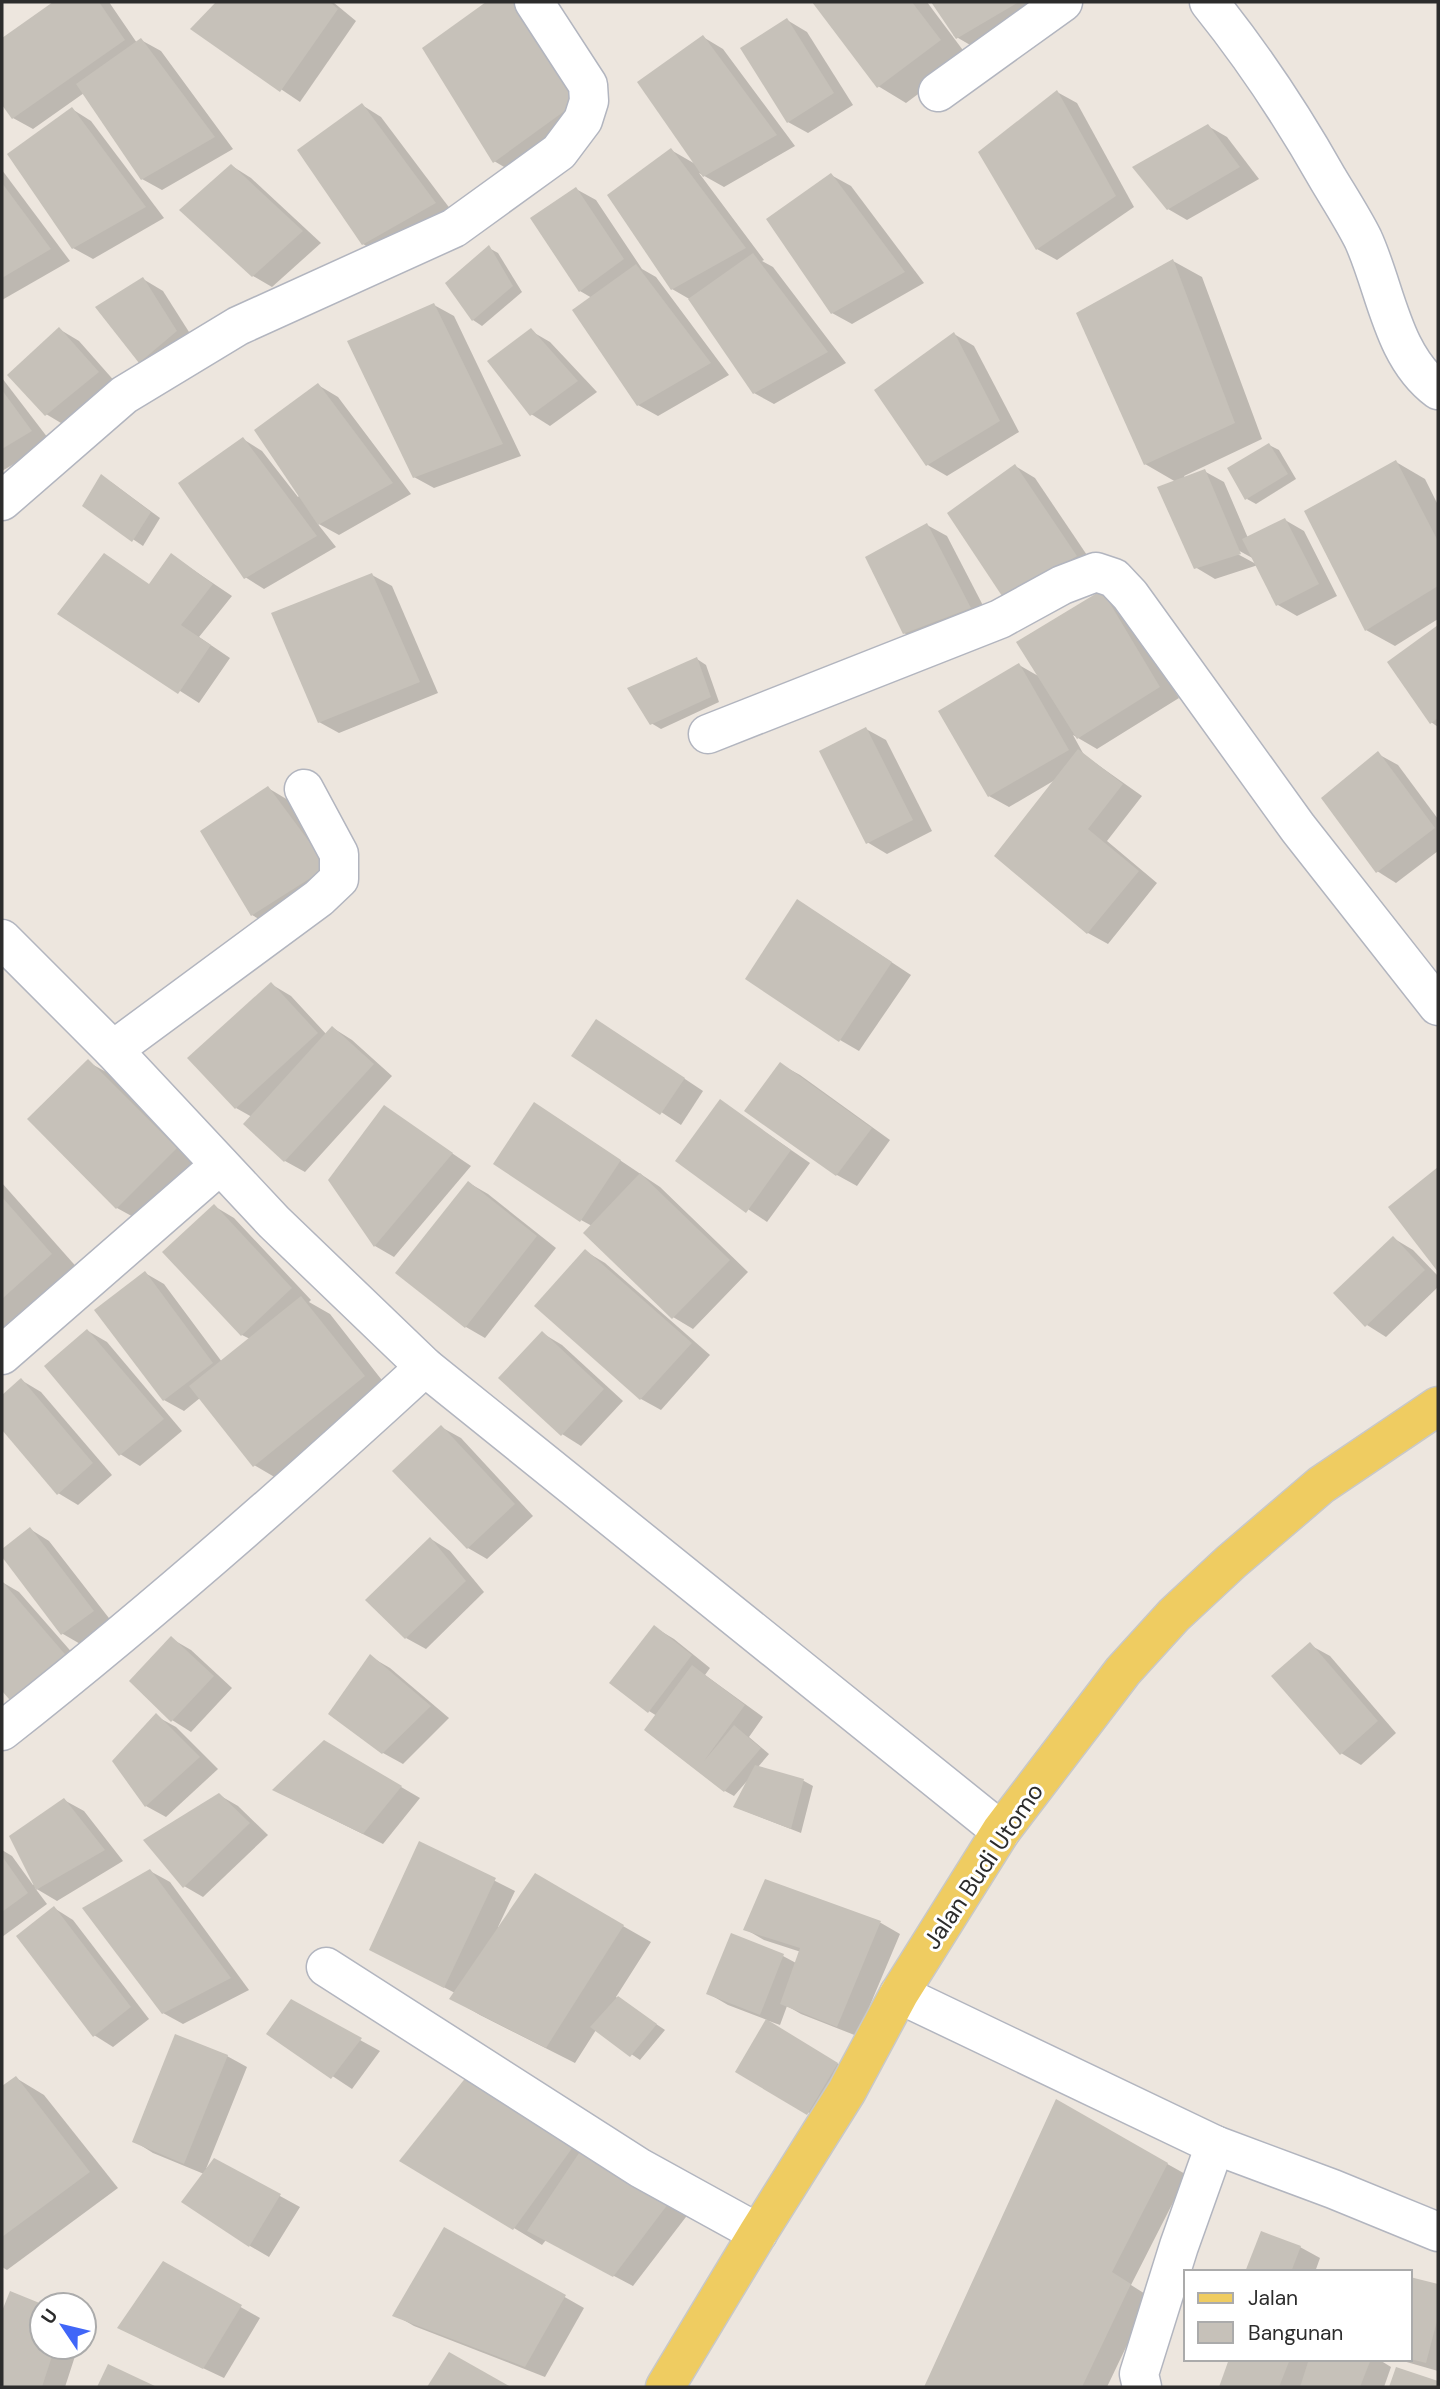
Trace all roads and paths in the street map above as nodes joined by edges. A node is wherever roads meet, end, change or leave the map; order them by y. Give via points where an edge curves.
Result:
1 (534, 2) edge
2 (1063, 2) edge
3 (1209, 2) edge
4 (938, 92) dead end
5 (1438, 390) edge
6 (2, 501) edge
7 (708, 734) dead end
8 (304, 789) dead end
9 (2, 939) edge
10 (1438, 1006) edge
11 (113, 1050) junction
12 (220, 1165) junction
13 (2, 1355) edge
14 (425, 1367) junction
15 (1438, 1406) edge
16 (2, 1731) edge
17 (1001, 1831) junction
18 (326, 1967) dead end
19 (899, 1994) junction
20 (1215, 2145) junction
21 (1438, 2232) edge
22 (758, 2233) junction
23 (666, 2387) edge
24 (1142, 2387) edge

1 - 6 street via 588,85 583,120 559,152 454,228 238,326 124,395
2 - 4 street
3 - 5 street via 1286,106 1363,240 1405,351
7 - 10 street via 1000,620 1062,585 1097,572 1114,578 1298,828
8 - 11 street via 339,854 339,879
9 - 11 street
11 - 12 street
12 - 13 street
12 - 14 street
14 - 16 street via 151,1609
14 - 17 street
15 - 17 main road, Jalan Budi Utomo via 1321,1485 1174,1615 1123,1671
17 - 19 main road, Jalan Budi Utomo
18 - 22 street via 640,2168
19 - 20 street
19 - 22 main road, Jalan Budi Utomo via 846,2091
20 - 21 street
20 - 24 street via 1139,2374
22 - 23 main road, Jalan Budi Utomo

